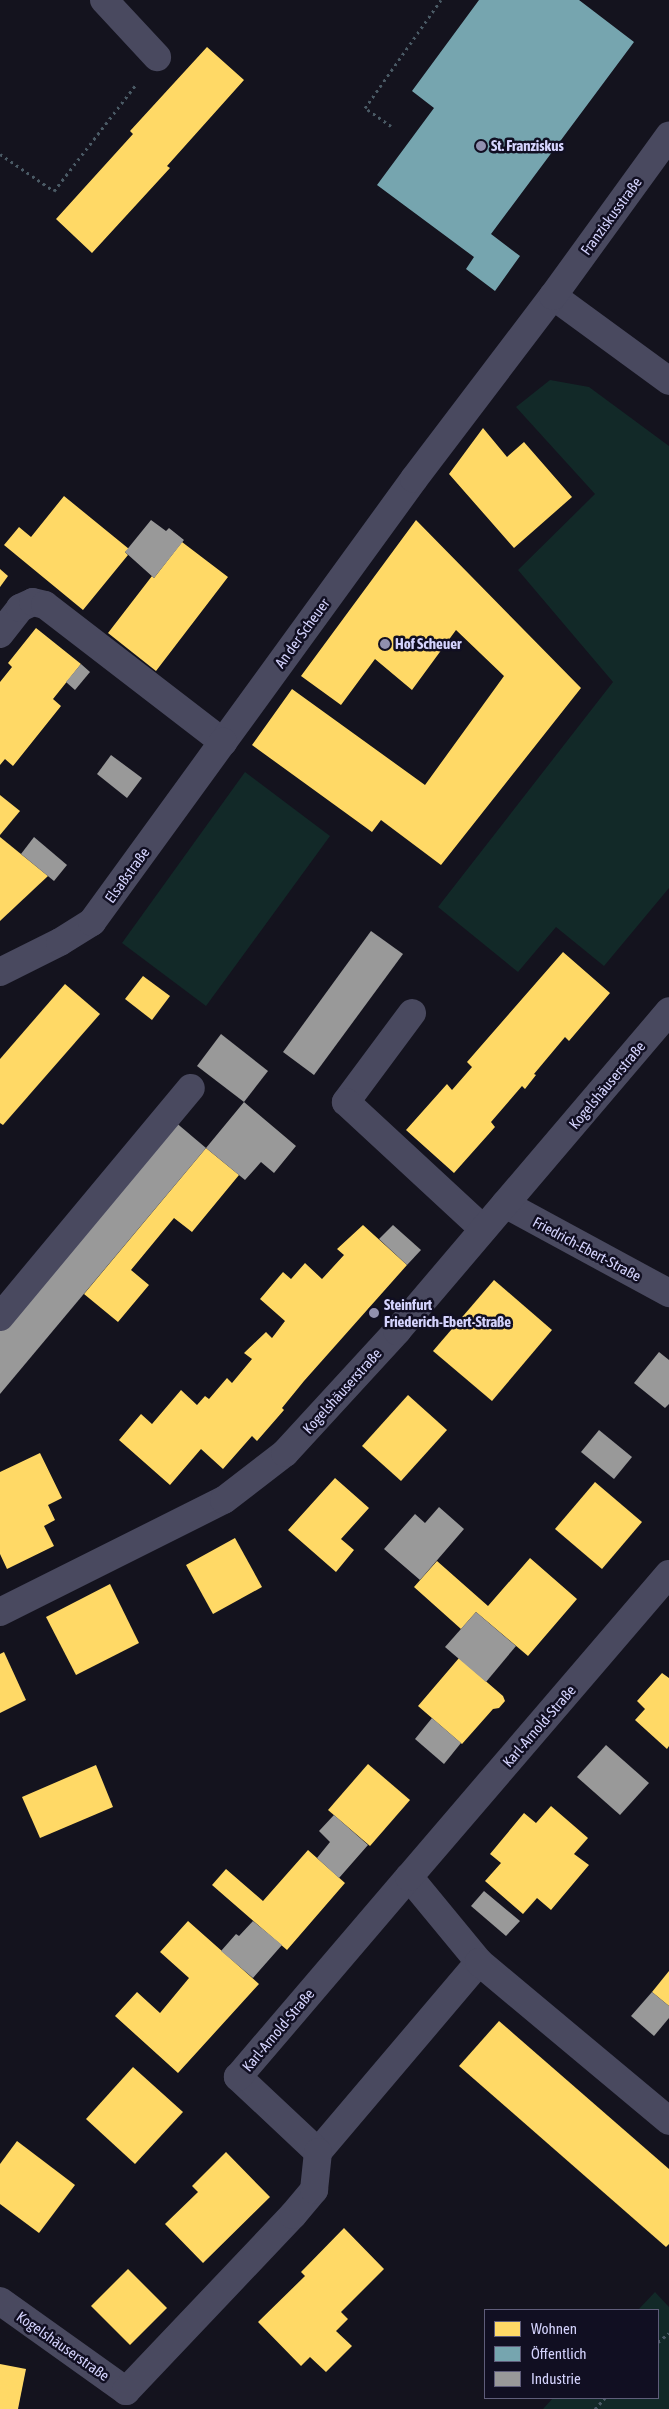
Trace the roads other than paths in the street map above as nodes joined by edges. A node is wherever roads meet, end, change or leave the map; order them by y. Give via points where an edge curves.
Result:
1 (104, 0) edge
2 (157, 58) road end
3 (669, 136) edge
4 (553, 296) junction
5 (669, 381) edge
6 (0, 634) edge
7 (223, 742) junction
8 (0, 972) edge
9 (669, 1011) edge
10 (412, 1013) dead end
11 (191, 1088) dead end
12 (505, 1204) junction
13 (483, 1229) junction
14 (669, 1293) edge
15 (0, 1317) edge
16 (669, 1574) edge
17 (0, 1612) edge
18 (408, 1877) junction
19 (480, 1962) junction
20 (669, 2121) edge
21 (318, 2152) junction
22 (0, 2301) edge

1 - 2 street
3 - 4 street, Franziskusstraße
4 - 5 street
4 - 7 street, An der Scheuer via 414,479
6 - 7 street via 20,608 33,602 45,605
7 - 8 street, Elsaßstraße via 92,922
9 - 12 street, Kogelshäuserstraße
10 - 13 street via 346,1102
11 - 15 street
12 - 13 street, Kogelshäuserstraße
12 - 14 street, Friedrich-Ebert-Straße
13 - 17 street, Kogelshäuserstraße via 397,1331 285,1453 224,1500
16 - 18 street, Karl-Arnold-Straße
18 - 19 street
18 - 21 street, Karl-Arnold-Straße via 238,2077
19 - 20 street
19 - 21 street
21 - 22 street, Kogelshäuserstraße via 314,2190 126,2390

